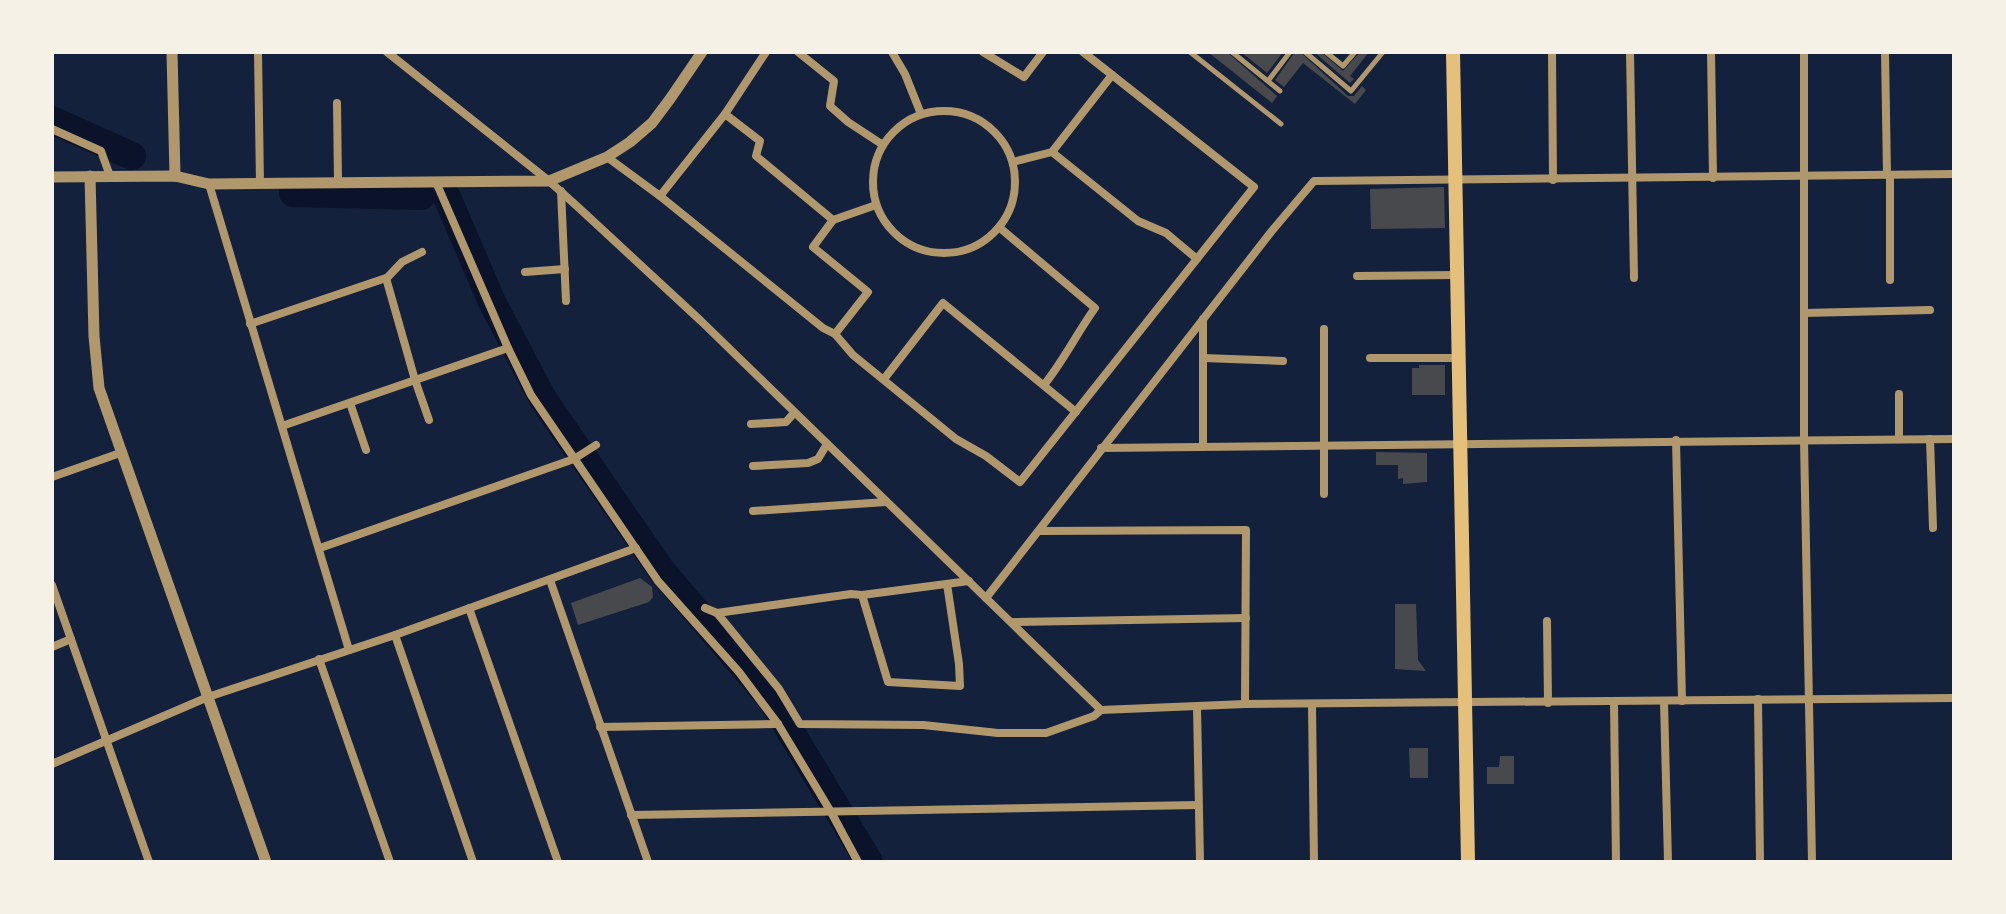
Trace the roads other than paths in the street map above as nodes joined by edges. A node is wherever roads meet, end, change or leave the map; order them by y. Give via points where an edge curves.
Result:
1 (172, 52) edge
2 (258, 52) edge
3 (387, 52) edge
4 (702, 52) edge
5 (766, 52) edge
6 (798, 52) edge
7 (892, 52) edge
8 (983, 52) edge
9 (1043, 52) edge
10 (1083, 52) edge
11 (1190, 52) edge
12 (1232, 52) edge
13 (1290, 52) edge
14 (1306, 52) edge
15 (1326, 52) edge
16 (1355, 52) edge
17 (1383, 52) edge
18 (1453, 52) edge
19 (1552, 52) edge
20 (1630, 52) edge
21 (1711, 52) edge
22 (1804, 52) edge
23 (1885, 52) edge
24 (1301, 59) dead end
25 (1112, 75) junction
26 (1268, 81) junction
27 (1280, 91) dead end
28 (337, 103) dead end
29 (725, 114) junction
30 (921, 114) junction
31 (1281, 124) dead end
32 (52, 129) edge
33 (883, 145) junction
34 (1052, 152) junction
35 (607, 157) junction
36 (1013, 162) junction
37 (1954, 174) edge
38 (1805, 175) junction
39 (1888, 175) junction
40 (90, 176) junction
41 (110, 176) junction
42 (175, 176) junction
43 (52, 177) edge
44 (1631, 178) junction
45 (1713, 178) junction
46 (1456, 180) junction
47 (1553, 180) junction
48 (549, 181) junction
49 (436, 182) junction
50 (338, 183) junction
51 (209, 184) junction
52 (260, 184) junction
53 (561, 191) junction
54 (660, 196) junction
55 (876, 205) junction
56 (833, 220) junction
57 (1000, 228) junction
58 (422, 252) dead end
59 (1197, 259) junction
60 (565, 269) junction
61 (525, 272) dead end
62 (1457, 275) junction
63 (1357, 276) dead end
64 (1634, 278) dead end
65 (386, 279) junction
66 (1890, 280) dead end
67 (566, 301) dead end
68 (1930, 310) dead end
69 (1804, 313) junction
70 (1203, 318) junction
71 (250, 324) junction
72 (1324, 329) dead end
73 (835, 334) junction
74 (508, 348) junction
75 (1203, 358) junction
76 (1370, 358) dead end
77 (1459, 358) junction
78 (1283, 361) dead end
79 (884, 379) junction
80 (415, 380) junction
81 (1044, 385) junction
82 (1899, 394) dead end
83 (350, 403) junction
84 (1076, 412) junction
85 (794, 413) junction
86 (429, 420) dead end
87 (751, 424) dead end
88 (282, 426) junction
89 (1899, 439) junction
90 (1930, 439) junction
91 (1954, 439) edge
92 (1676, 440) junction
93 (1804, 440) junction
94 (1460, 443) junction
95 (827, 444) junction
96 (596, 445) dead end
97 (1324, 445) junction
98 (1203, 447) junction
99 (1101, 448) junction
100 (366, 450) dead end
101 (123, 452) junction
102 (575, 458) junction
103 (753, 466) dead end
104 (52, 477) edge
105 (1324, 494) dead end
106 (886, 502) junction
107 (753, 511) dead end
108 (1933, 528) dead end
109 (1040, 531) junction
110 (320, 548) junction
111 (636, 548) junction
112 (550, 580) junction
113 (969, 581) junction
114 (947, 584) junction
115 (52, 585) edge
116 (862, 595) junction
117 (986, 598) junction
118 (469, 608) junction
119 (705, 608) dead end
120 (717, 613) junction
121 (1246, 618) junction
122 (1547, 621) dead end
123 (1012, 622) junction
124 (395, 635) junction
125 (71, 639) junction
126 (52, 647) edge
127 (349, 650) junction
128 (319, 659) junction
129 (208, 697) junction
130 (1810, 698) junction
131 (1954, 698) edge
132 (1758, 699) junction
133 (1664, 701) junction
134 (1682, 701) junction
135 (1614, 702) junction
136 (1464, 703) junction
137 (1548, 703) junction
138 (1245, 704) junction
139 (1312, 705) junction
140 (1197, 707) junction
141 (1101, 710) junction
142 (778, 724) junction
143 (600, 727) junction
144 (107, 740) junction
145 (52, 764) edge
146 (1198, 805) junction
147 (831, 812) junction
148 (631, 815) junction
149 (149, 862) edge
150 (266, 862) edge
151 (390, 862) edge
152 (473, 862) edge
153 (558, 862) edge
154 (648, 862) edge
155 (858, 862) edge
156 (1200, 862) edge
157 (1314, 862) edge
158 (1468, 862) edge
159 (1616, 862) edge
160 (1668, 862) edge
161 (1760, 862) edge
162 (1812, 862) edge

1 - 42 street
2 - 52 street
3 - 48 street
4 - 35 street via 652,123
5 - 29 street
6 - 33 street via 834,81 830,106
7 - 30 street
8 - 9 street via 1024,77
10 - 25 street
11 - 31 lane
12 - 26 lane
13 - 26 lane
14 - 17 lane via 1351,91
14 - 24 lane
15 - 16 lane via 1343,66
18 - 46 main road
19 - 47 street
20 - 44 street
21 - 45 street
22 - 38 street
23 - 39 street
25 - 34 street
25 - 59 street via 1254,187
26 - 27 lane
28 - 50 street
29 - 54 street
29 - 56 street via 760,141 756,156
30 - 33 street via 906,121
30 - 36 street via 947,111 977,119 1001,140
32 - 41 street via 101,151
33 - 55 street via 873,174
34 - 36 street
34 - 59 street via 1138,221 1166,233
35 - 48 street
35 - 54 street
36 - 57 street via 1013,194
37 - 39 street
38 - 39 street
38 - 45 street
38 - 69 street
39 - 66 street
40 - 41 street
40 - 43 street
40 - 101 street via 95,368
41 - 42 street
42 - 51 street
44 - 45 street
44 - 47 street
44 - 64 street
46 - 47 street
46 - 62 main road
46 - 70 street via 1314,181
48 - 49 street
48 - 53 street
49 - 50 street
49 - 74 street
50 - 52 street
51 - 52 street
51 - 71 street
53 - 60 street
53 - 85 street
54 - 73 street
55 - 56 street
55 - 57 street via 897,235 934,254 969,248
56 - 73 street via 813,247 868,292
57 - 81 street via 1095,308
58 - 65 street
59 - 84 street
60 - 61 street
60 - 67 street
62 - 63 street
62 - 77 main road
65 - 71 street
65 - 80 street
68 - 69 street
69 - 93 street
70 - 75 street
70 - 99 street
71 - 88 street
72 - 97 street
73 - 79 street
74 - 80 street
74 - 102 street via 531,395
75 - 78 street
75 - 98 street
76 - 77 street
77 - 94 main road
79 - 81 street via 943,303
79 - 84 street via 956,439 1020,482
80 - 83 street
80 - 86 street
81 - 84 street
82 - 89 street
83 - 88 street
83 - 100 street
85 - 87 street via 786,422
85 - 95 street
88 - 110 street
89 - 90 street
89 - 93 street
90 - 91 street
90 - 108 street
92 - 93 street
92 - 94 street
92 - 134 street
93 - 130 street
94 - 97 street
94 - 136 main road
95 - 103 street via 818,459 808,463
95 - 106 street
96 - 102 street
97 - 98 street
97 - 105 street
98 - 99 street
99 - 109 street
101 - 104 street
101 - 129 street
102 - 110 street
102 - 111 street
106 - 107 street
106 - 113 street
109 - 117 street
109 - 121 street via 1246,530
110 - 127 street
111 - 112 street
111 - 142 street
112 - 118 street
112 - 143 street
113 - 114 street
113 - 117 street
114 - 116 street
114 - 116 street via 960,686 888,682
115 - 125 street
116 - 120 street
117 - 123 street
118 - 124 street
118 - 153 street
119 - 120 street
120 - 141 street via 779,689 800,724 1046,733
121 - 123 street
121 - 138 street
122 - 137 street
123 - 141 street
124 - 127 street
124 - 152 street
125 - 126 street
125 - 144 street
127 - 128 street
128 - 129 street
128 - 151 street
129 - 144 street
129 - 150 street
130 - 131 street
130 - 132 street
130 - 162 street
132 - 134 street
132 - 161 street
133 - 134 street
133 - 135 street
133 - 160 street
135 - 137 street
135 - 159 street
136 - 137 street
136 - 139 street
136 - 158 main road
138 - 139 street
138 - 140 street
139 - 157 street
140 - 141 street
140 - 146 street
142 - 143 street
142 - 147 street
143 - 148 street
144 - 145 street
144 - 149 street
146 - 147 street
146 - 156 street
147 - 148 street
147 - 155 street
148 - 154 street

